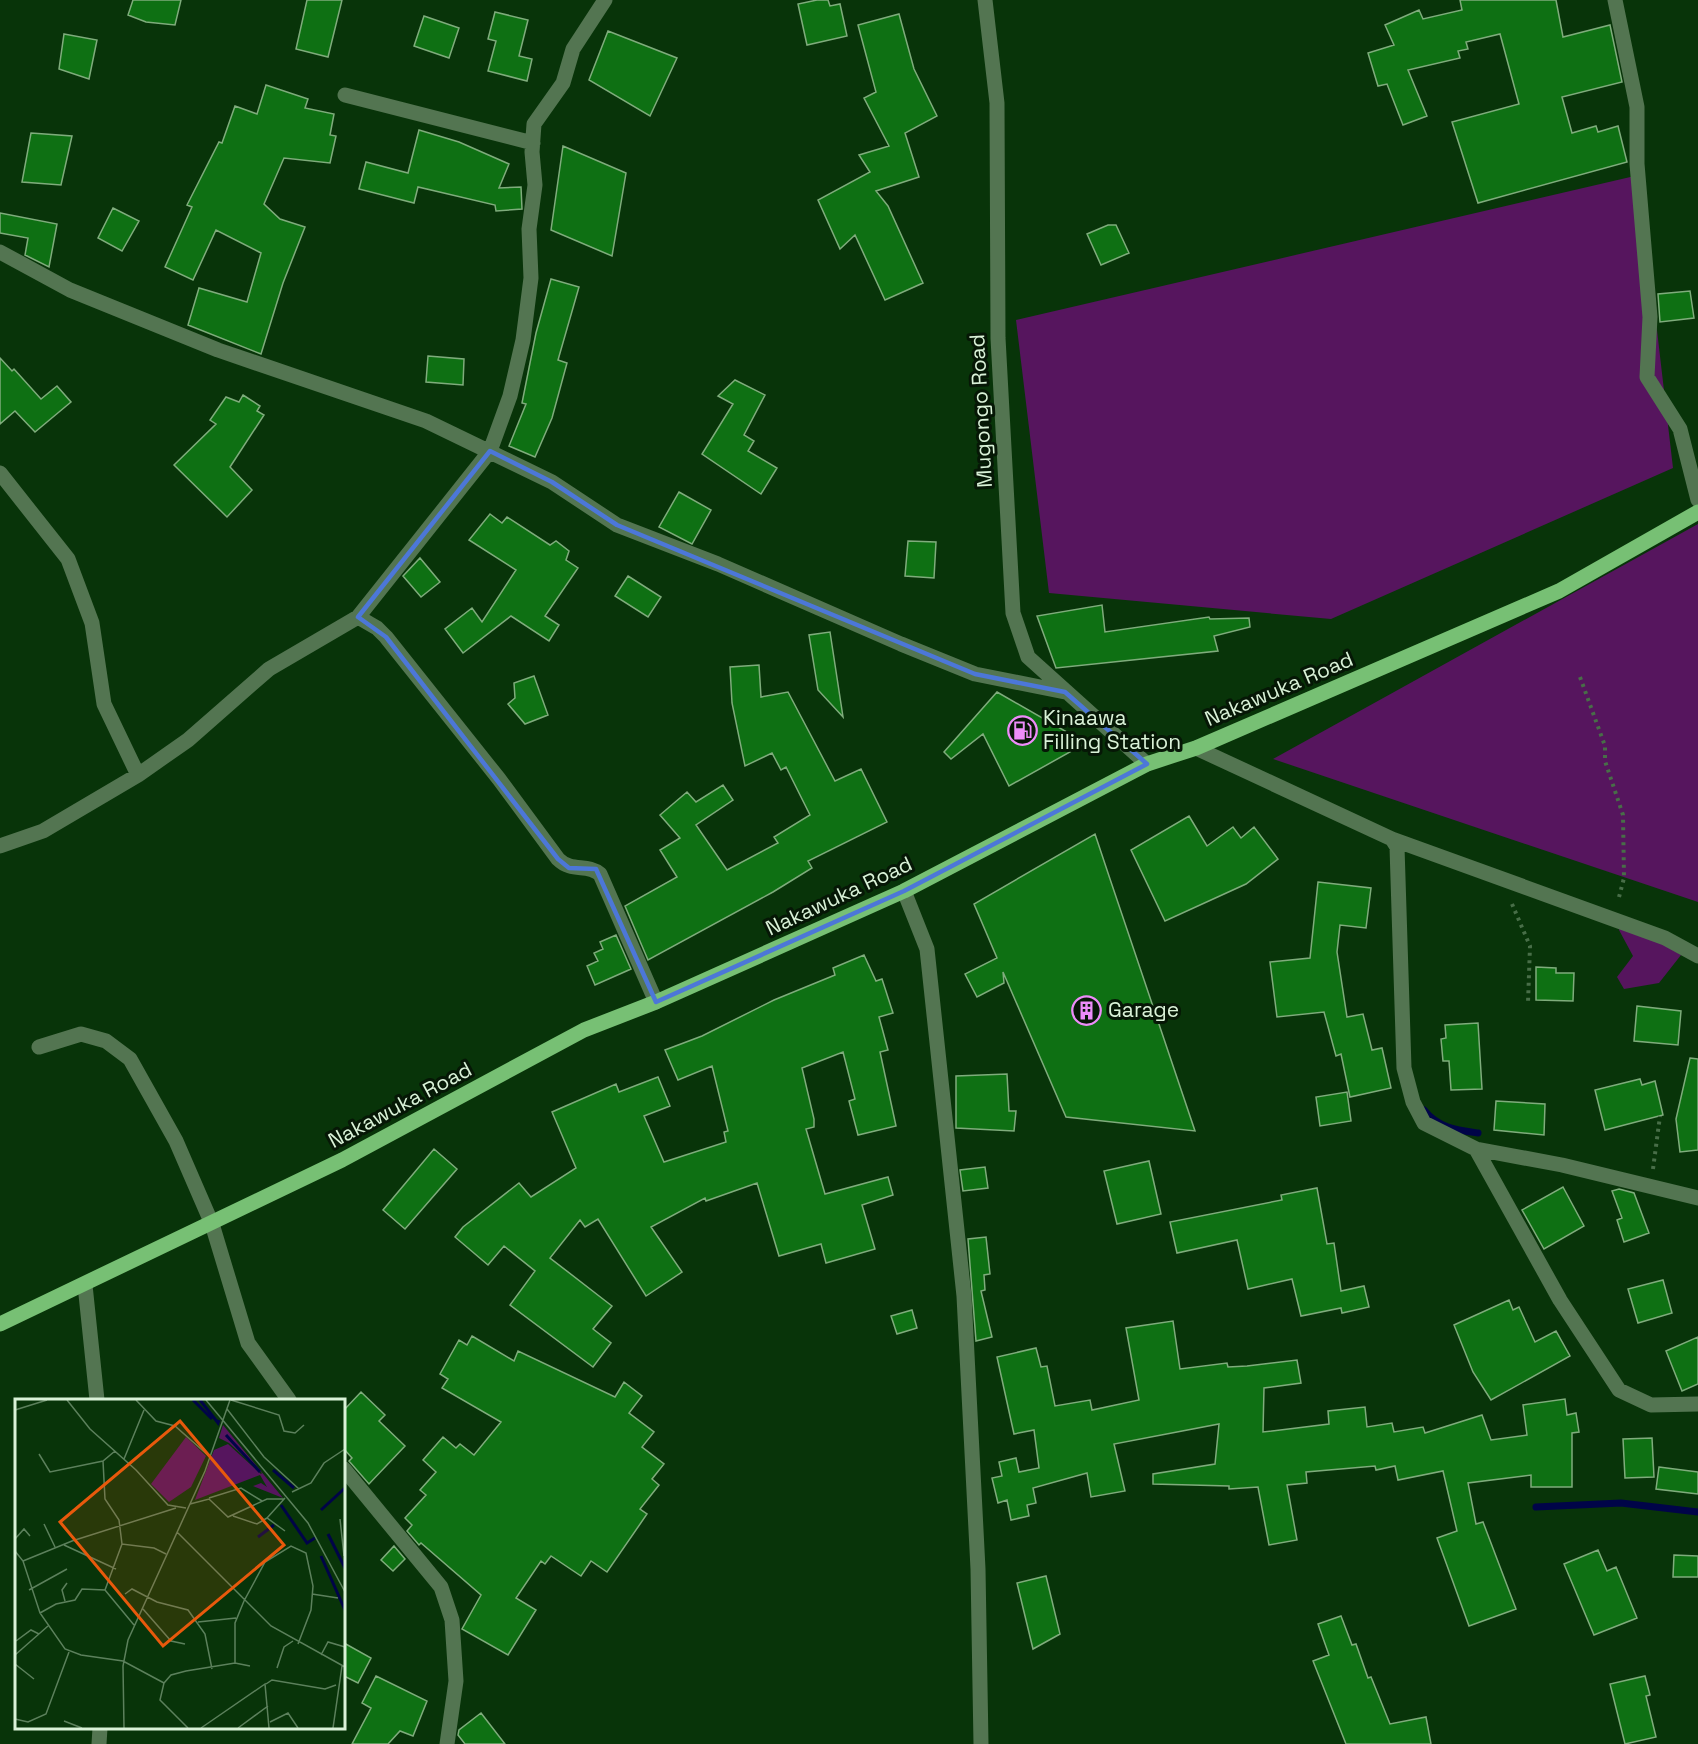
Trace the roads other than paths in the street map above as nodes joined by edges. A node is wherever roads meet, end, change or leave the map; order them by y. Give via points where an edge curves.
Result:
1 (605, 0) edge
2 (985, 0) edge
3 (1616, 0) edge
4 (345, 95) dead end
5 (533, 143) junction
6 (0, 252) edge
7 (490, 451) junction
8 (0, 474) edge
9 (1698, 500) edge
10 (1698, 512) edge
11 (358, 617) junction
12 (1065, 692) junction
13 (1197, 748) junction
14 (1147, 764) junction
15 (138, 775) junction
16 (1392, 839) junction
17 (0, 846) edge
18 (904, 891) junction
19 (1698, 956) edge
20 (656, 1002) junction
21 (39, 1047) dead end
22 (1476, 1149) junction
23 (1698, 1198) edge
24 (212, 1224) junction
25 (85, 1285) junction
26 (0, 1324) edge
27 (97, 1399) edge
28 (288, 1399) edge
29 (1698, 1404) edge
30 (345, 1470) edge
31 (100, 1729) edge
32 (99, 1744) edge
33 (447, 1744) edge
34 (981, 1744) edge

1 - 5 street via 573,49 562,82 534,124
2 - 12 street, Mugongo Road via 997,103 998,338 1013,613 1028,657
3 - 9 street via 1637,106 1637,164 1650,317 1647,377 1680,429
4 - 5 street
5 - 7 street via 531,278 523,340 510,396
6 - 7 street via 70,290 218,350 426,421
7 - 11 street
7 - 12 street via 552,482 617,525 975,674
8 - 15 street via 68,559 92,623 104,704
10 - 13 main road, Nakawuka Road via 1558,591
11 - 15 street via 269,669 188,740
11 - 20 street via 386,638 558,859 569,868 594,869 600,874
12 - 14 street, Mugongo Road
13 - 14 main road, Nakawuka Road
13 - 16 street
14 - 18 main road, Nakawuka Road
15 - 17 street via 43,831
16 - 19 street via 1665,938
16 - 22 street via 1398,855 1404,1068 1413,1102 1424,1123
18 - 20 main road, Nakawuka Road
18 - 34 street via 927,949 964,1296 978,1580
20 - 24 main road, Nakawuka Road via 584,1030 342,1160
21 - 24 street via 81,1034 106,1041 124,1052 176,1141
22 - 23 street
22 - 29 street via 1560,1300 1618,1390 1651,1405
24 - 25 main road, Nakawuka Road
24 - 28 street via 248,1343
25 - 26 main road, Nakawuka Road
25 - 27 street
30 - 33 street via 441,1587 452,1620 456,1681
31 - 32 street

